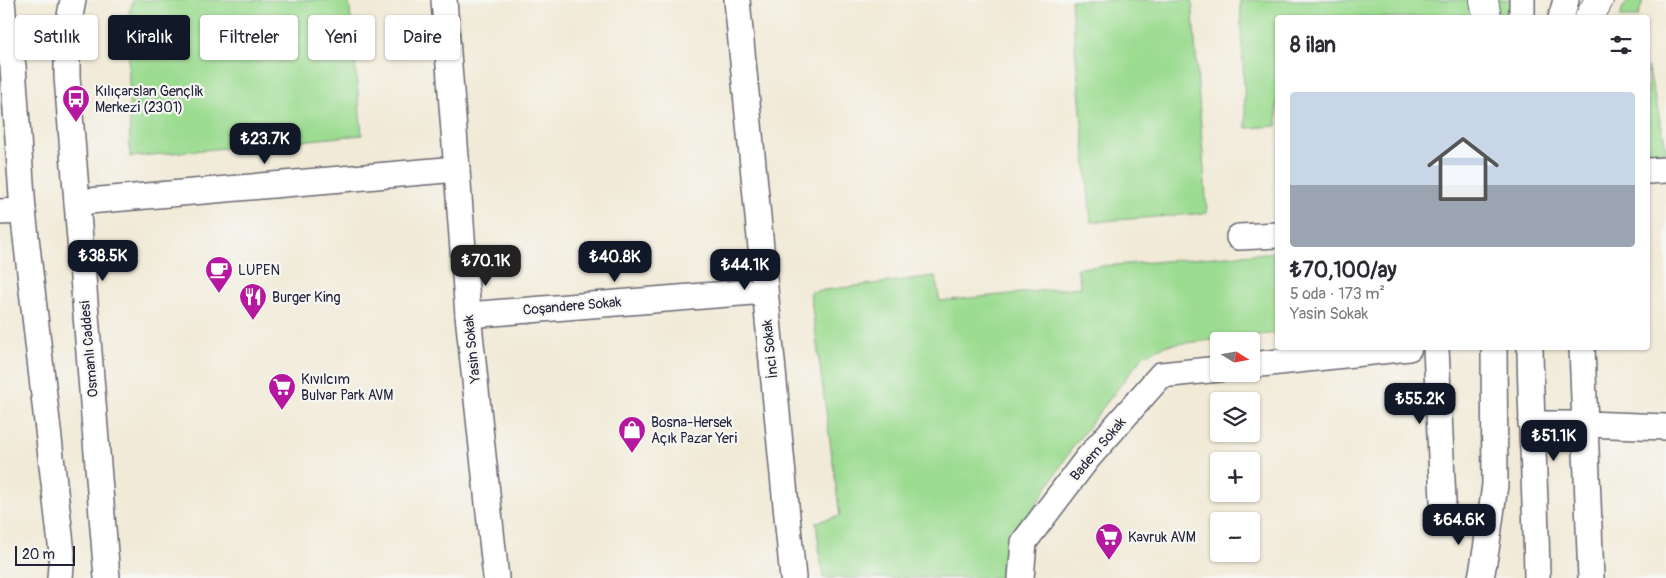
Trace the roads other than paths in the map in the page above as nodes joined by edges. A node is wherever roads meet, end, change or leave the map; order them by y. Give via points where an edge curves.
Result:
1 (73, 0) edge
2 (444, 0) edge
3 (737, 0) edge
4 (1484, 0) edge
5 (1522, 0) edge
6 (1566, 0) edge
7 (1599, 0) edge
8 (2, 14) edge
9 (1486, 15) edge
10 (1522, 15) edge
11 (1562, 15) edge
12 (1592, 15) edge
13 (457, 169) junction
14 (1650, 170) edge
15 (1666, 170) edge
16 (77, 202) junction
17 (11, 212) edge
18 (1275, 235) edge
19 (1239, 237) dead end
20 (765, 291) junction
21 (468, 315) junction
22 (1390, 350) edge
23 (1436, 350) edge
24 (1494, 350) edge
25 (1530, 350) edge
26 (1582, 350) edge
27 (1260, 364) edge
28 (1210, 370) edge
29 (1531, 424) junction
30 (1585, 424) junction
31 (1666, 427) edge
32 (1443, 501) dead end
33 (1488, 534) junction
34 (62, 553) junction
35 (108, 573) edge
36 (1538, 573) edge
37 (56, 578) edge
38 (60, 578) edge
39 (496, 578) edge
40 (793, 578) edge
41 (1021, 578) edge
42 (1462, 578) edge
43 (1481, 578) edge
44 (1591, 578) edge

1 - 16 street, Osmanlı Caddesi via 66,32
2 - 13 street, Yasin Sokak
3 - 20 street, İnci Sokak
4 - 9 highway
5 - 10 street
6 - 11 street
7 - 12 highway
8 - 17 street via 13,66
13 - 16 street
13 - 21 street, Yasin Sokak
14 - 15 street
16 - 35 street, Osmanlı Caddesi
17 - 34 street
18 - 19 street
20 - 21 street, Coşandere Sokak
20 - 40 street, İnci Sokak
21 - 39 street, Yasin Sokak
22 - 27 street
23 - 32 street
24 - 33 street via 1495,485
25 - 29 street
26 - 30 street
28 - 41 street, Badem Sokak via 1161,375 1087,459 1024,542
29 - 30 street
29 - 36 street
30 - 31 street
30 - 44 street
33 - 42 street via 1472,566
33 - 43 street
34 - 37 street
34 - 38 street

